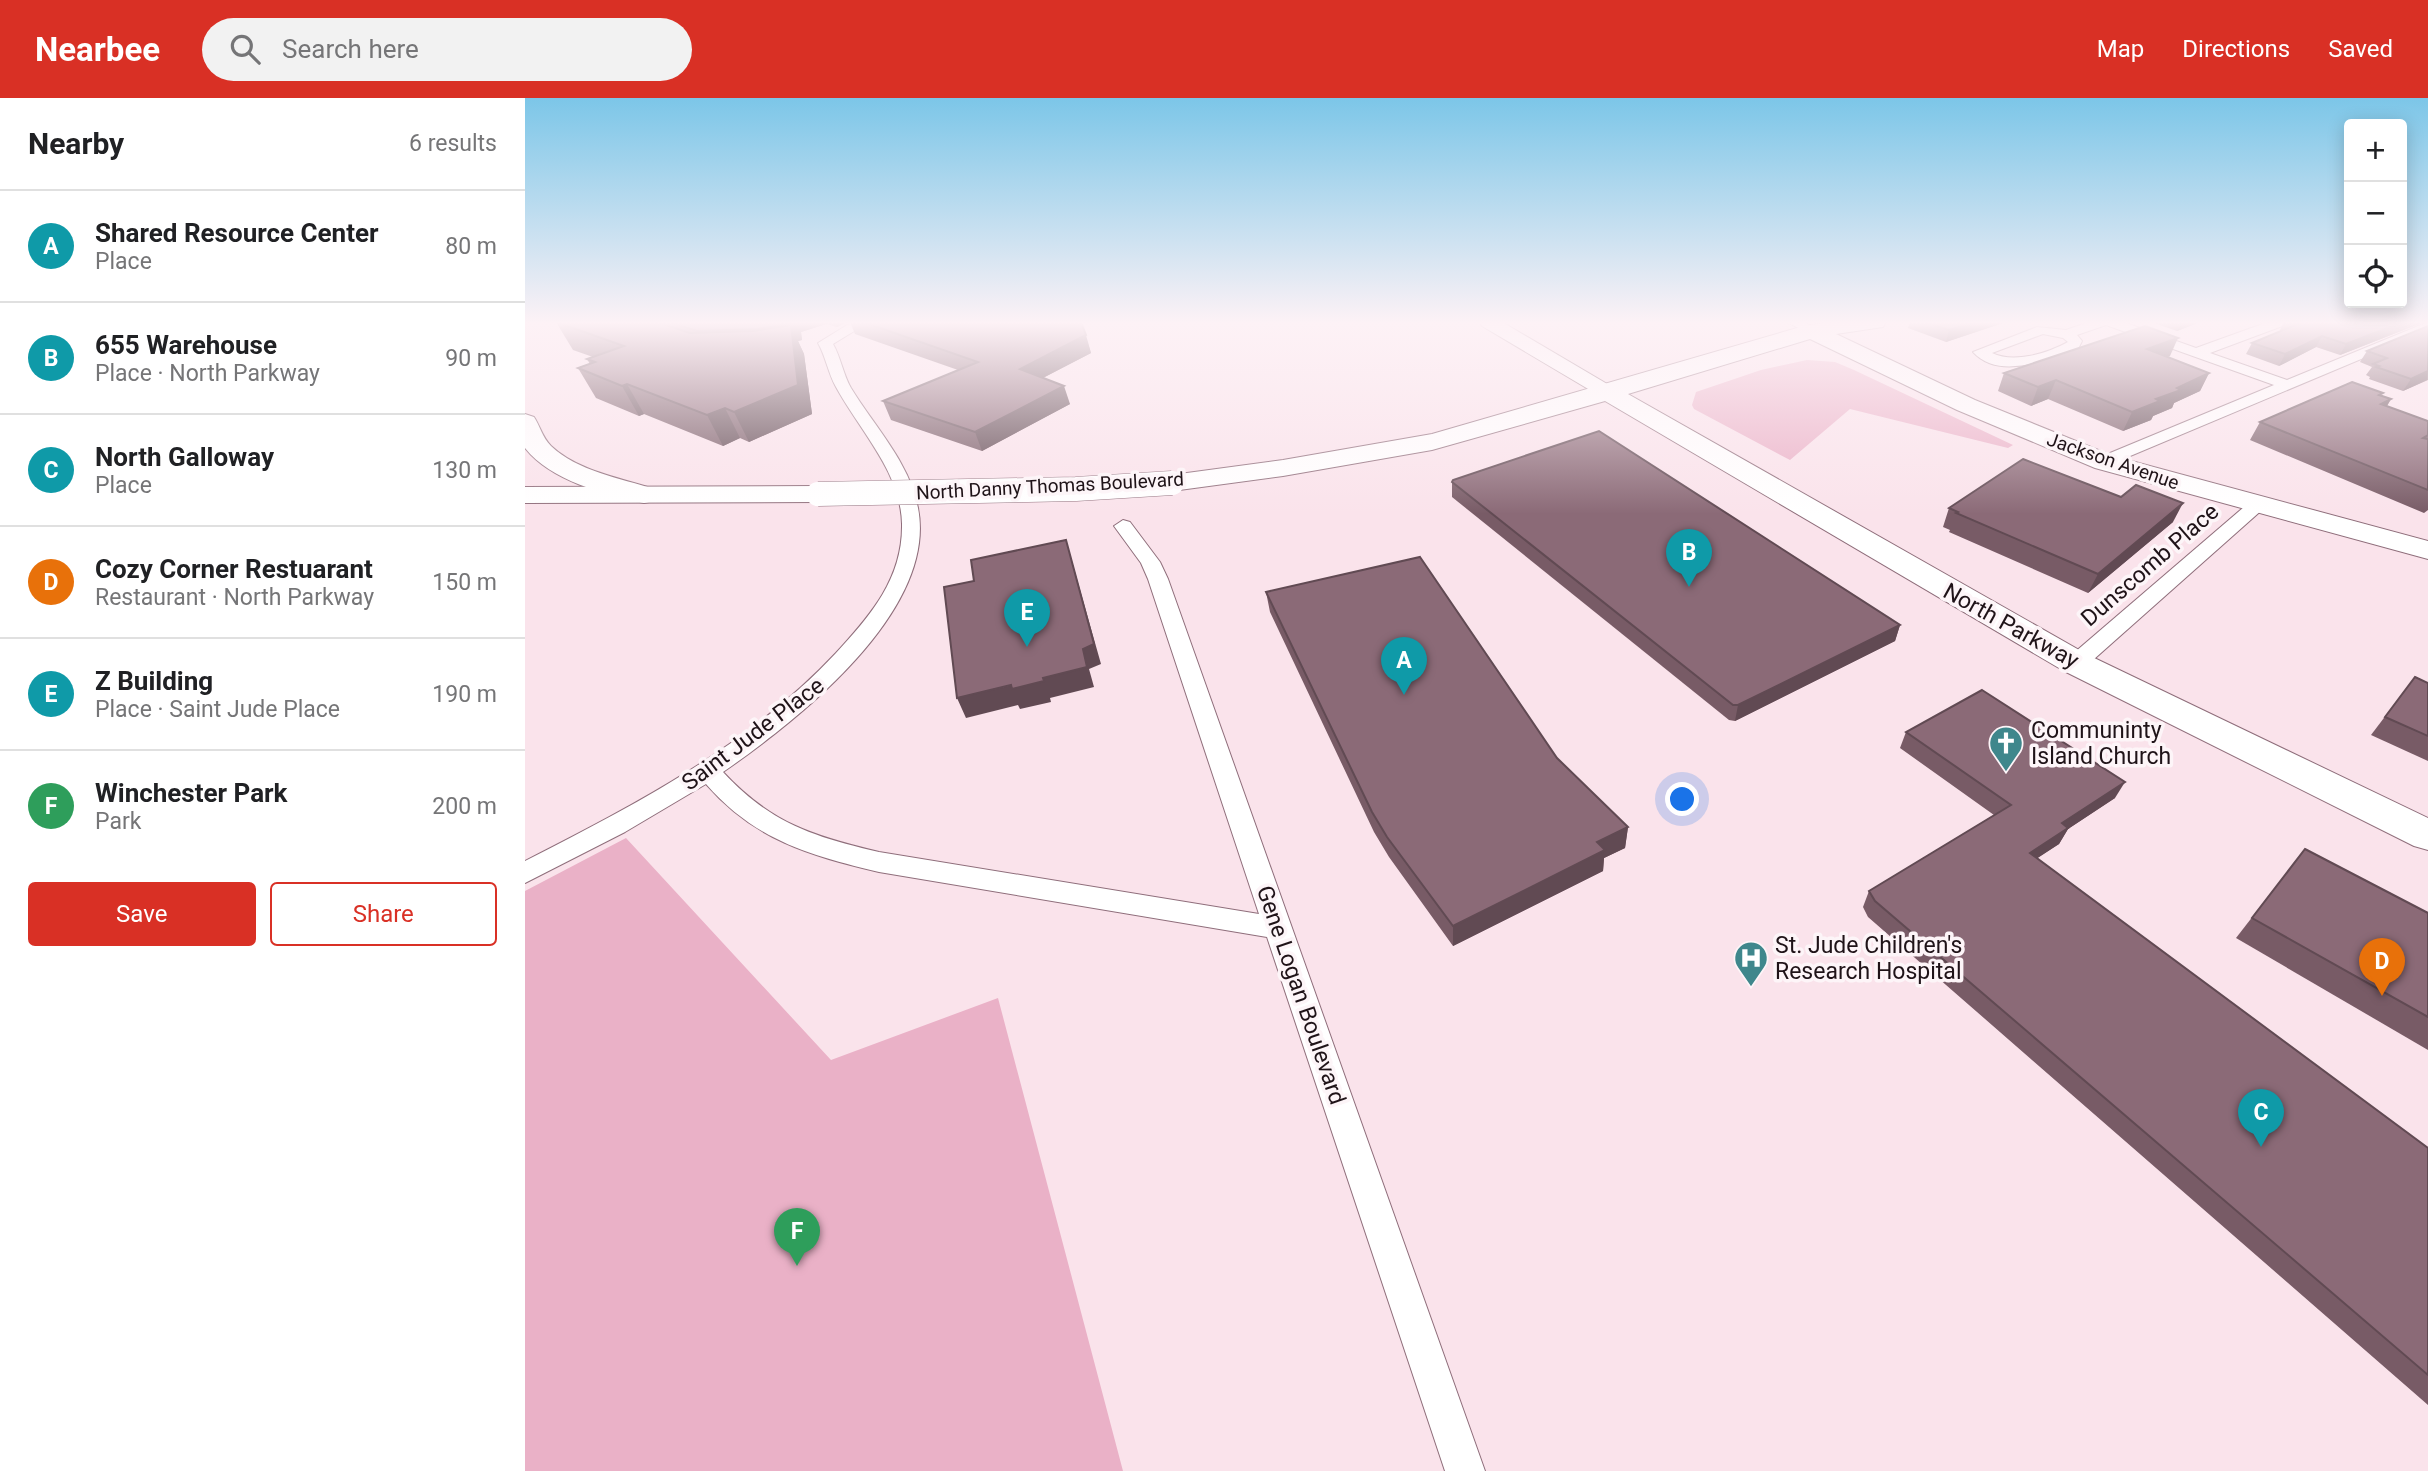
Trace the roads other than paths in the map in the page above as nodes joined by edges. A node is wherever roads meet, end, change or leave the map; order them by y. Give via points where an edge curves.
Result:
1 (843, 386) edge
2 (1597, 386) edge
3 (1625, 386) edge
4 (1932, 386) edge
5 (2284, 386) edge
6 (1607, 392) junction
7 (525, 422) edge
8 (2104, 462) junction
9 (525, 495) edge
10 (644, 495) junction
11 (2257, 505) junction
12 (1123, 526) dead end
13 (2428, 550) edge
14 (2076, 663) junction
15 (709, 772) junction
16 (2428, 835) edge
17 (525, 873) edge
18 (1277, 928) junction
19 (1465, 1471) edge

1 - 15 street, Saint Jude Place via 881,443 905,494 912,521 908,563 894,599 829,677
2 - 6 main road
3 - 6 main road, North Danny Thomas Boulevard
4 - 8 main road, Jackson Avenue
5 - 8 street
6 - 10 main road, North Danny Thomas Boulevard, bridge via 1432,442 1172,483 1076,489
6 - 14 main road, North Parkway
7 - 10 main road via 528,435 559,465
8 - 11 main road, Jackson Avenue
9 - 10 main road, North Danny Thomas Boulevard
11 - 13 main road, Jackson Avenue
11 - 14 street, Dunscomb Place
12 - 18 street, Gene Logan Boulevard via 1158,579
14 - 16 main road, North Parkway
15 - 17 street, Saint Jude Place
15 - 18 street via 730,798 781,835 819,849
18 - 19 street, Gene Logan Boulevard

